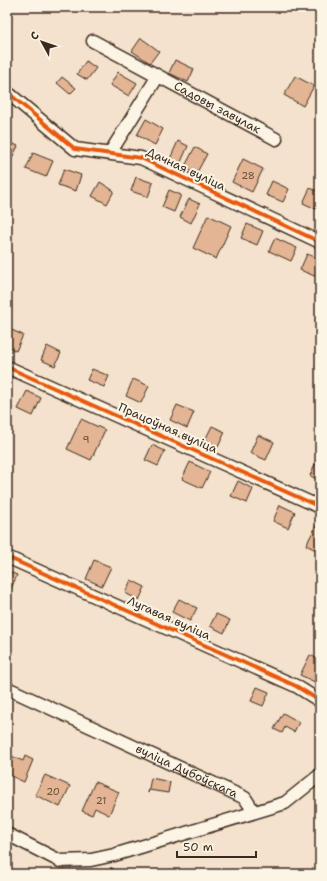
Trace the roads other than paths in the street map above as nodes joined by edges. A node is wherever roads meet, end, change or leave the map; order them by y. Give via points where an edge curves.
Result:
1 (93, 41) dead end
2 (158, 76) junction
3 (7, 92) edge
4 (276, 139) dead end
5 (110, 153) junction
6 (320, 242) edge
7 (7, 367) edge
8 (320, 507) edge
9 (7, 557) edge
10 (7, 688) edge
11 (320, 701) edge
12 (320, 775) edge
13 (254, 812) junction
14 (7, 834) edge

1 - 2 street, Садовы завулак
2 - 4 street, Садовы завулак
2 - 5 street, Садовы завулак
3 - 5 street, Дачная вуліца via 75,149
5 - 6 street, Дачная вуліца via 141,158
7 - 8 street, Працоўная вуліца
9 - 11 street, Лугавая вуліца via 296,686
10 - 13 street, вуліца Дубоўскага via 245,798
12 - 13 street via 285,803
13 - 14 street, вуліца Дубоўскага via 91,860 60,861

